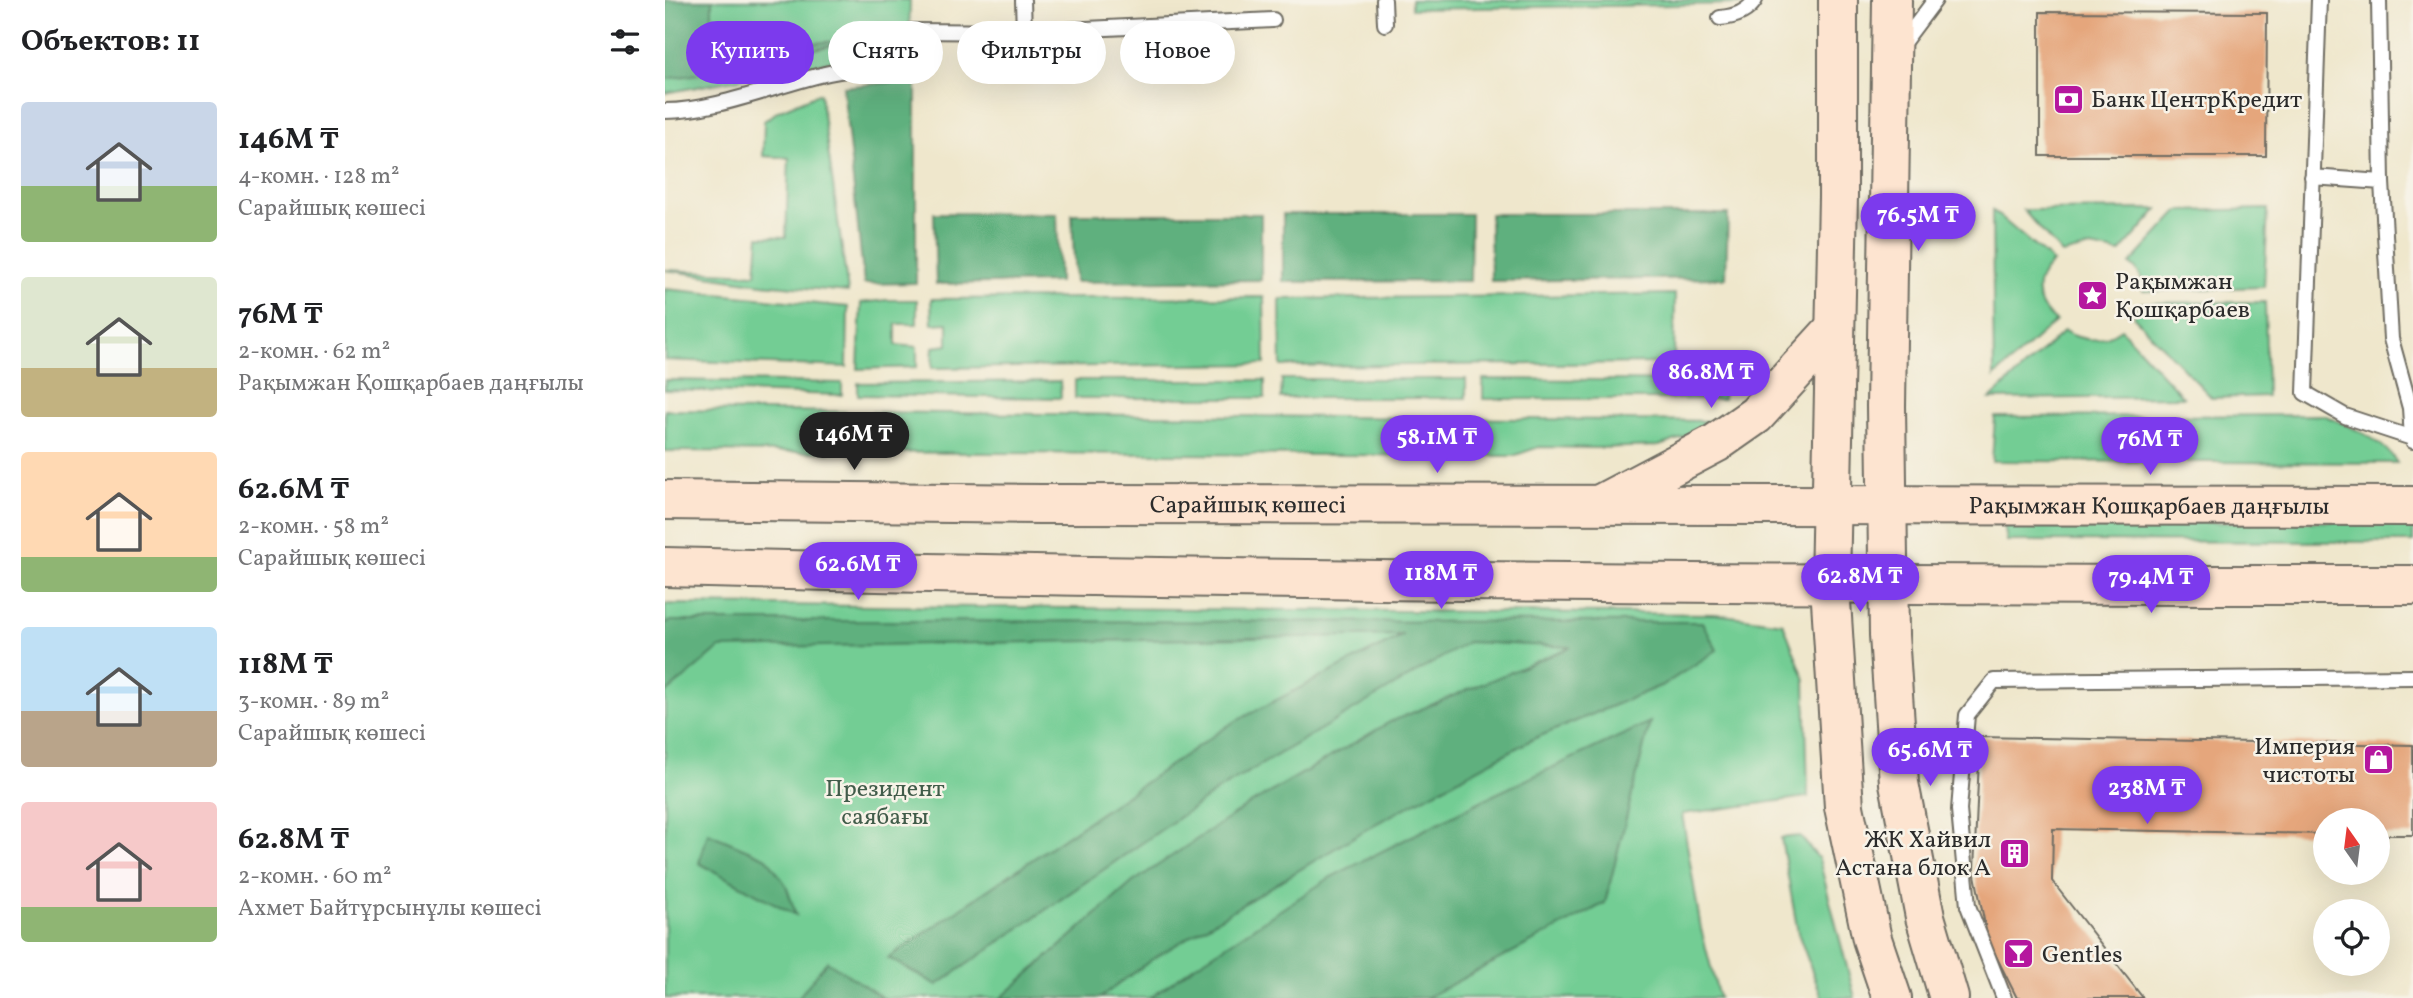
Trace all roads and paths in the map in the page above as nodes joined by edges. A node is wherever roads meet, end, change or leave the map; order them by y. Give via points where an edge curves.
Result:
1 (1023, 0) edge
2 (1384, 0) edge
3 (1755, 0) edge
4 (1838, 0) edge
5 (1892, 0) edge
6 (1935, 0) edge
7 (2319, 0) edge
8 (2379, 0) edge
9 (1720, 18) dead end
10 (1273, 20) dead end
11 (1024, 21) edge
12 (1385, 24) dead end
13 (1106, 28) edge
14 (1892, 57) junction
15 (828, 73) edge
16 (665, 111) edge
17 (2312, 177) junction
18 (2382, 182) junction
19 (1835, 328) junction
20 (2413, 439) edge
21 (665, 500) edge
22 (1598, 505) junction
23 (1832, 506) junction
24 (1886, 506) junction
25 (2413, 506) edge
26 (665, 567) edge
27 (1888, 584) junction
28 (1830, 585) junction
29 (2413, 585) edge
30 (2413, 677) edge
31 (1892, 998) edge
32 (1949, 998) edge
33 (2004, 998) edge

1 - 11 lane
2 - 12 lane
3 - 9 lane via 1736,17
4 - 19 main road
5 - 14 main road
6 - 14 lane
7 - 17 lane
8 - 18 lane
10 - 13 lane
14 - 24 main road
15 - 16 lane via 699,107
17 - 18 lane
17 - 20 lane via 2305,393 2345,416
18 - 20 lane via 2391,339 2410,408
19 - 22 main road via 1756,415 1716,443
19 - 23 main road
21 - 22 main road, Сарайшық көшесі
22 - 23 main road, Сарайшық көшесі
23 - 24 main road, Рақымжан Қошқарбаев даңғылы
23 - 28 main road
24 - 25 main road, Рақымжан Қошқарбаев даңғылы
24 - 27 main road
26 - 28 main road via 1052,577
27 - 28 main road
27 - 29 main road
27 - 32 main road via 1899,783 1925,917
28 - 31 main road via 1844,807 1871,939
30 - 33 lane via 1994,681 1967,715 1959,810 1968,906

